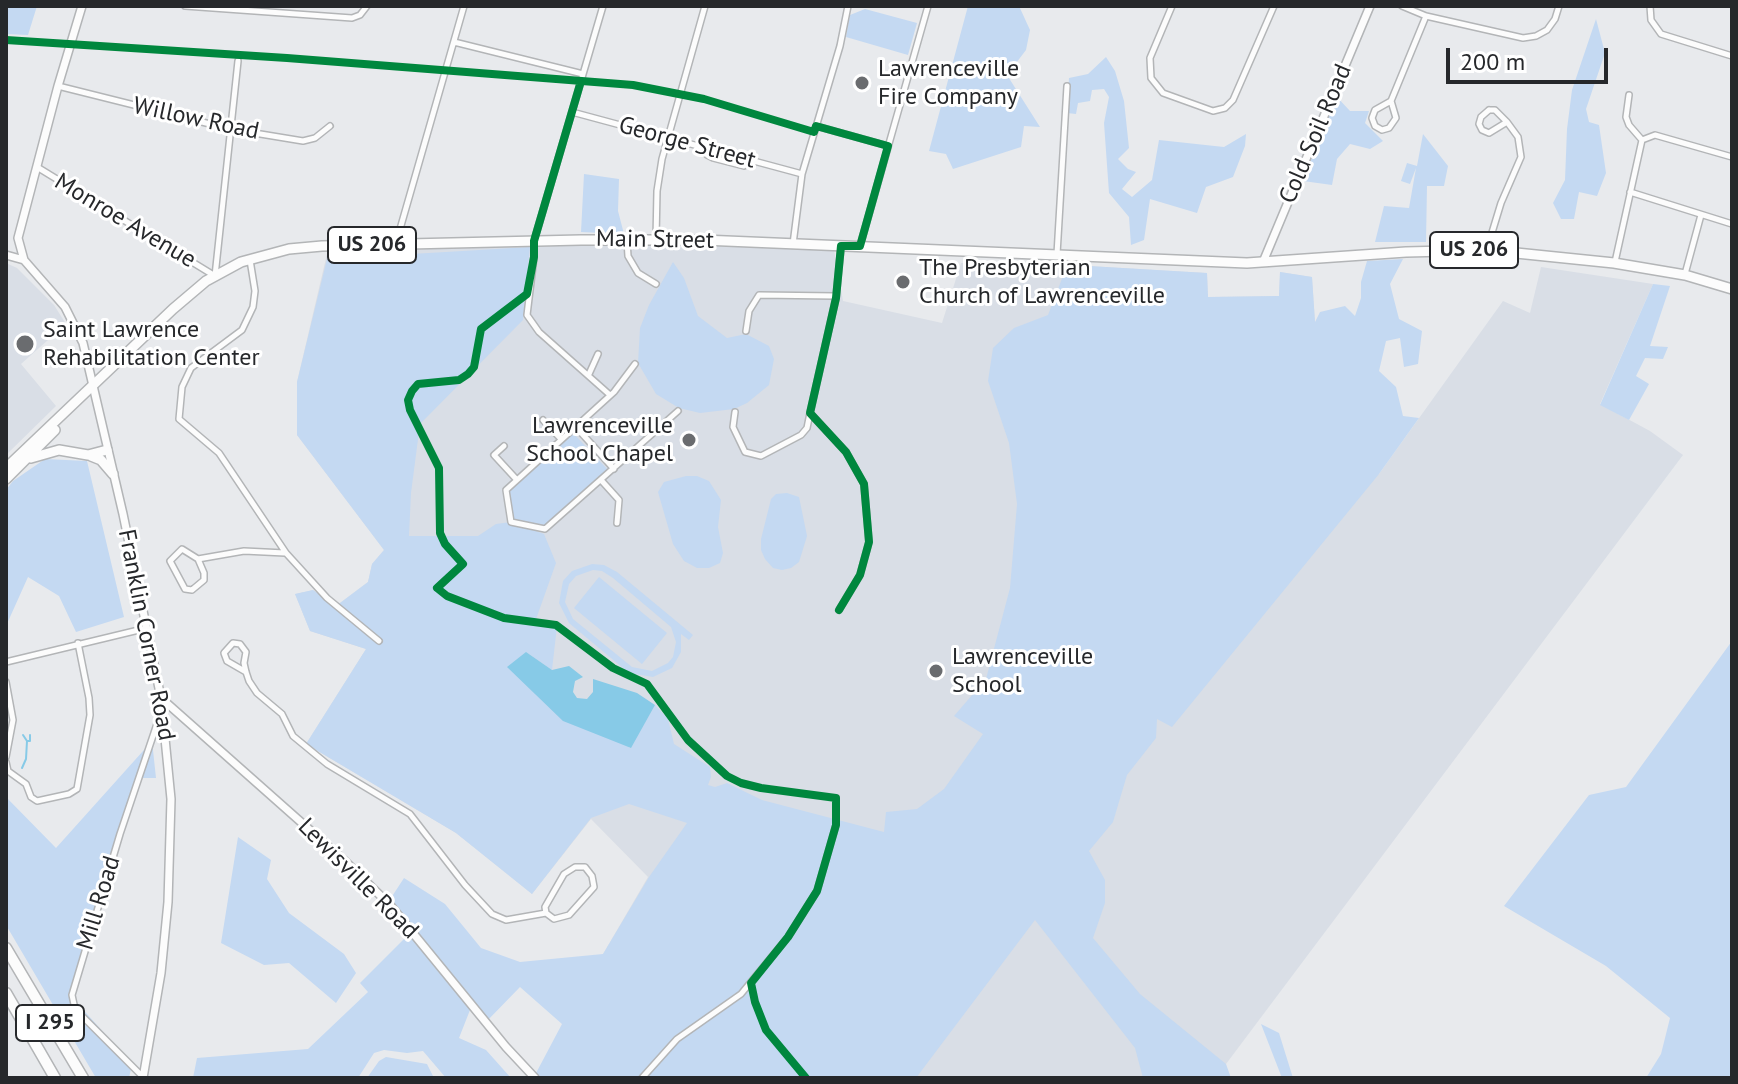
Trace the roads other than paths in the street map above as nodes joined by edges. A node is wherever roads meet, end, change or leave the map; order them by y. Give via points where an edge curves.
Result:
1 (82, 6) edge
2 (185, 6) edge
3 (367, 6) edge
4 (464, 6) edge
5 (603, 6) edge
6 (705, 6) edge
7 (848, 6) edge
8 (928, 6) edge
9 (1172, 6) edge
10 (1274, 6) edge
11 (1370, 6) edge
12 (1402, 6) edge
13 (1559, 6) edge
14 (1650, 6) edge
15 (272, 9) edge
16 (1426, 16) junction
17 (454, 42) junction
18 (1732, 56) edge
19 (238, 61) dead end
20 (583, 74) junction
21 (58, 86) junction
22 (1067, 86) dead end
23 (1629, 95) dead end
24 (1391, 101) junction
25 (572, 112) junction
26 (1507, 122) junction
27 (330, 126) dead end
28 (816, 126) junction
29 (230, 129) junction
30 (667, 138) junction
31 (1642, 140) junction
32 (888, 146) junction
33 (1732, 157) edge
34 (36, 166) junction
35 (802, 174) junction
36 (1630, 192) junction
37 (1701, 215) junction
38 (1732, 224) edge
39 (656, 240) junction
40 (534, 241) junction
41 (627, 241) junction
42 (396, 244) junction
43 (793, 244) junction
44 (841, 246) junction
45 (860, 246) junction
46 (1487, 250) junction
47 (1057, 254) junction
48 (6, 255) edge
49 (250, 259) junction
50 (24, 260) junction
51 (1263, 262) junction
52 (1614, 263) junction
53 (1685, 275) junction
54 (215, 276) junction
55 (656, 284) dead end
56 (1732, 289) edge
57 (836, 296) junction
58 (746, 331) dead end
59 (598, 354) dead end
60 (635, 364) dead end
61 (589, 374) junction
62 (94, 386) junction
63 (610, 395) junction
64 (678, 411) dead end
65 (735, 412) dead end
66 (810, 413) junction
67 (543, 420) dead end
68 (575, 426) junction
69 (561, 439) junction
70 (504, 446) dead end
71 (107, 450) junction
72 (88, 455) junction
73 (24, 461) junction
74 (6, 468) edge
75 (614, 469) junction
76 (113, 474) junction
77 (6, 479) edge
78 (517, 480) junction
79 (601, 480) junction
80 (617, 523) dead end
81 (286, 553) junction
82 (198, 559) junction
83 (839, 610) dead end
84 (148, 627) junction
85 (379, 641) dead end
86 (78, 643) junction
87 (6, 662) edge
88 (246, 672) junction
89 (6, 682) edge
90 (161, 698) junction
91 (163, 707) junction
92 (6, 760) edge
93 (836, 798) dead end
94 (546, 913) junction
95 (6, 946) edge
96 (7, 996) edge
97 (18, 1013) junction
98 (143, 1077) edge
99 (47, 1078) edge
100 (55, 1078) edge
101 (83, 1078) edge
102 (535, 1078) edge
103 (642, 1078) edge

1 - 21 street
2 - 15 street
3 - 15 street via 352,18
4 - 17 street
5 - 20 street
6 - 30 street
7 - 28 street
8 - 32 street
9 - 10 street via 1150,58 1151,78 1163,93 1213,111 1233,100
11 - 51 street, Cold Soil Road
12 - 16 street
13 - 16 street via 1547,30 1530,38
14 - 18 street via 1651,20 1661,34
16 - 24 street
17 - 20 street
17 - 42 street
19 - 29 street
20 - 25 street
21 - 29 street, Willow Road
21 - 34 street
22 - 47 street
23 - 31 street via 1626,117
24 - 24 street via 1372,118 1382,130 1396,118
25 - 30 street, George Street
25 - 40 street
26 - 26 street via 1489,133 1479,124 1489,110
26 - 46 street via 1518,137 1521,157
27 - 29 street, Willow Road via 303,141
28 - 32 street
28 - 35 street
29 - 54 street
30 - 35 street, George Street
30 - 39 street via 657,191
31 - 33 street via 1655,135
31 - 36 street
32 - 45 street
34 - 50 street via 19,231
34 - 54 street, Monroe Avenue
35 - 43 street
36 - 37 street
36 - 52 street
37 - 38 street
37 - 53 street
39 - 41 highway, Main Street / US 206
39 - 43 highway, Main Street / US 206
40 - 41 highway, Main Street / US 206
40 - 42 highway, Main Street / US 206
40 - 61 street via 527,315 539,332
41 - 55 street via 638,273
42 - 49 highway, Main Street / US 206 via 289,249
43 - 44 highway, Main Street / US 206
44 - 45 highway, Main Street / US 206
44 - 57 street
45 - 47 highway, Main Street / US 206
46 - 51 highway, US 206
46 - 52 highway, US 206
47 - 51 highway, Main Street / US 206
48 - 50 street
49 - 54 highway, Main Street / US 206
49 - 81 street via 253,307 242,330 191,368 182,387 179,419 219,453
50 - 62 street, Franklin Corner Road via 74,321
52 - 53 highway, US 206
53 - 56 highway, US 206
54 - 62 highway, Main Street / US 206
57 - 58 street via 759,295
57 - 66 street
59 - 61 street
60 - 63 street
61 - 63 street
62 - 71 street, Franklin Corner Road
62 - 73 highway, US 206
62 - 74 highway, US 206
63 - 68 street
64 - 75 street
65 - 66 street via 733,427 745,452 761,456 801,435
66 - 83 street via 846,452 864,484 868,544 860,575
67 - 69 street
68 - 69 street
68 - 75 street
69 - 78 street
70 - 78 street via 494,455
71 - 72 highway
71 - 76 street, Franklin Corner Road
72 - 73 highway via 59,450
72 - 76 highway
73 - 77 highway, US 206
75 - 79 street
76 - 84 street, Franklin Corner Road
78 - 79 street via 506,490 511,522 545,529
79 - 80 street via 619,500
81 - 82 street via 244,551
81 - 85 street via 327,598
82 - 82 street via 182,549 172,556 185,589 204,580
84 - 86 street
84 - 90 street, Franklin Corner Road
86 - 87 street
86 - 92 street via 90,715 77,789 37,801 8,771
88 - 88 street via 246,652 233,643 224,653 227,661
88 - 94 street via 257,693 282,714 293,736 327,764 410,814 492,914 506,920
89 - 92 street via 13,720
90 - 91 street, Franklin Corner Road
90 - 102 street, Lewisville Road via 383,897
91 - 98 street, Franklin Corner Road via 171,799 168,902
91 - 98 street, Mill Road via 72,995 75,1009
93 - 103 street via 836,825 817,891 788,937 741,994 677,1039
94 - 94 street via 554,919 569,915 594,887 585,867 564,874
95 - 101 highway, I 295
96 - 97 highway, I 295
97 - 99 highway
97 - 100 highway, I 295

